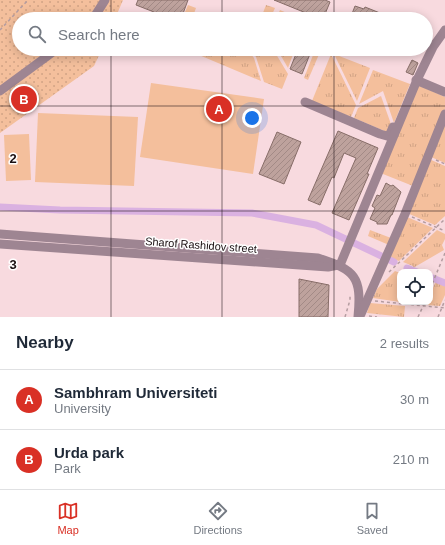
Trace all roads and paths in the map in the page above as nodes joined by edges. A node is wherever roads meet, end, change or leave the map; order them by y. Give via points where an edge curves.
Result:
1 (28, 0) edge
2 (105, 0) edge
3 (17, 12) edge
4 (98, 12) edge
5 (12, 17) edge
6 (0, 30) edge
7 (445, 30) edge
8 (433, 49) edge
9 (48, 56) edge
10 (429, 56) edge
11 (415, 80) junction
12 (0, 91) edge
13 (445, 92) edge
14 (305, 102) dead end
15 (445, 114) edge
16 (429, 157) junction
17 (445, 164) edge
18 (405, 214) junction
19 (445, 219) edge
20 (436, 228) junction
21 (445, 231) edge
22 (0, 234) edge
23 (0, 244) edge
24 (445, 254) edge
25 (340, 265) junction
26 (382, 274) junction
27 (433, 282) edge
28 (367, 300) junction
29 (445, 300) edge
30 (423, 306) junction
31 (442, 308) junction
32 (445, 308) edge
33 (359, 317) edge
34 (418, 317) edge
35 (438, 317) edge

1 - 3 path
2 - 4 street
5 - 6 path
7 - 8 street
9 - 12 street
10 - 11 street
11 - 13 street
11 - 14 street via 387,136
11 - 25 street
15 - 16 street
16 - 17 path
16 - 18 street
18 - 20 path
18 - 26 street
19 - 20 path
20 - 21 path
20 - 26 path
22 - 25 street via 318,258
23 - 25 street, Sharof Rashidov street via 328,267
24 - 27 path
25 - 33 street via 354,275 360,297
26 - 28 street
28 - 30 path
28 - 33 street
29 - 31 path
30 - 31 path
30 - 34 path
31 - 32 path
31 - 35 path

